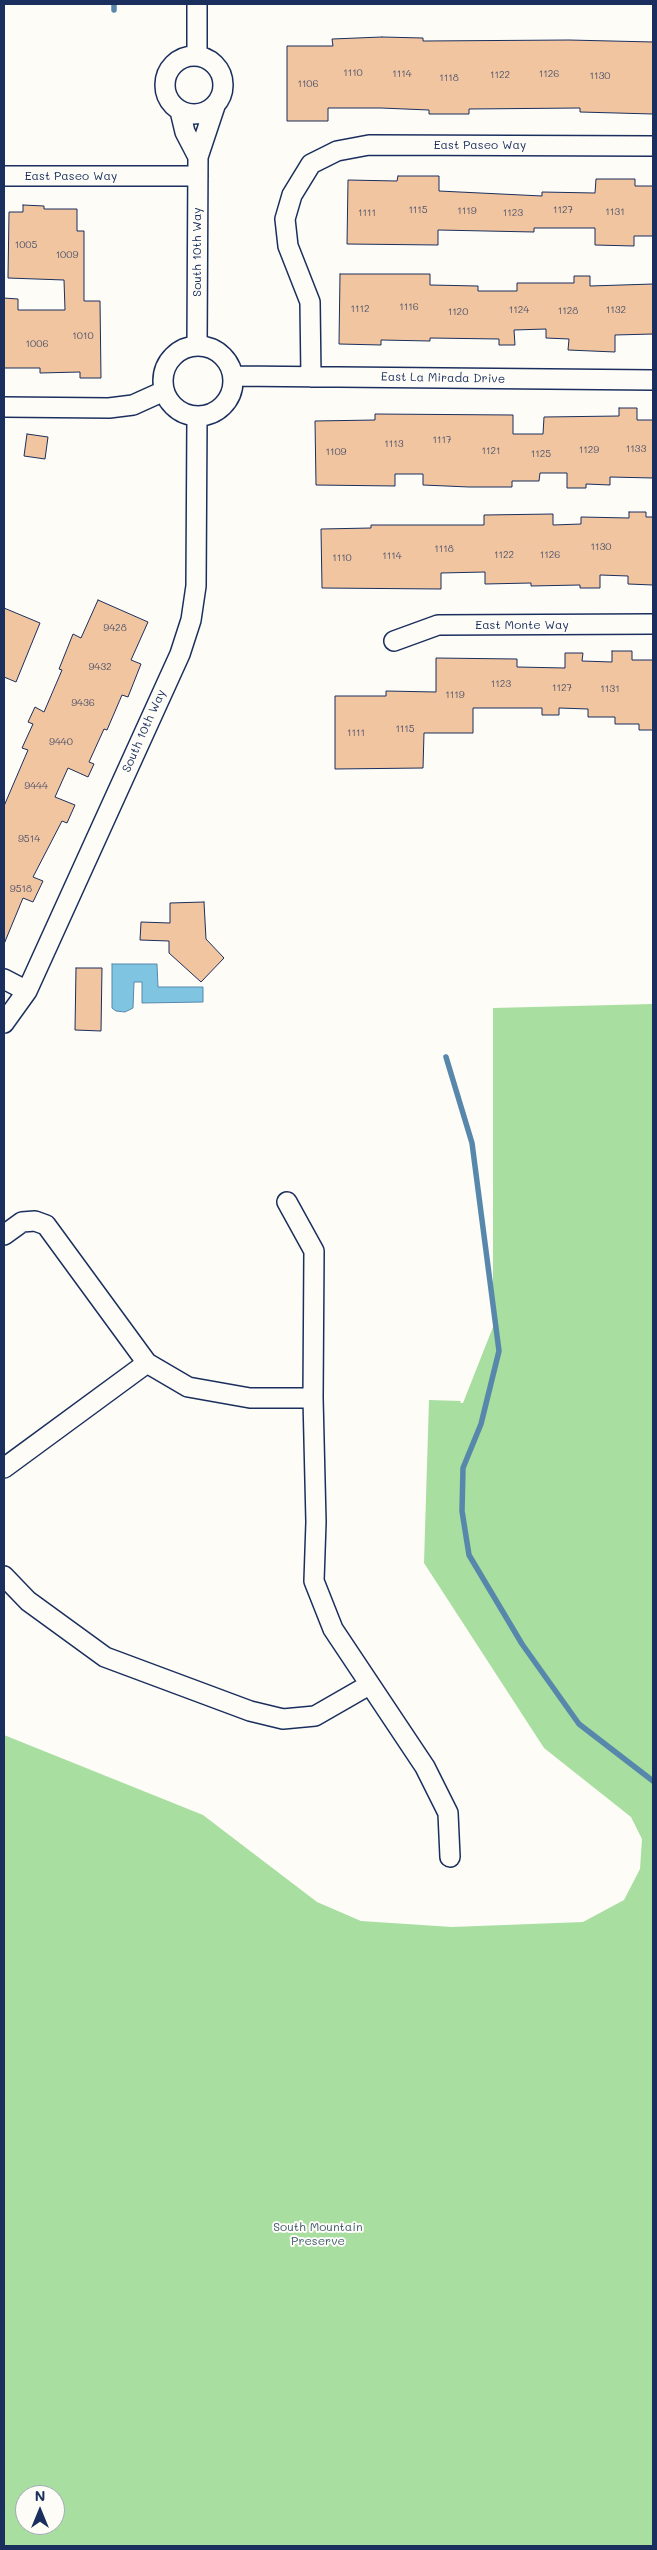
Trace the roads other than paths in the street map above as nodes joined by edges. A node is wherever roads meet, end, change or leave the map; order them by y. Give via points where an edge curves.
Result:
1 (197, 4) edge
2 (197, 56) junction
3 (215, 106) junction
4 (180, 111) junction
5 (653, 146) edge
6 (198, 157) junction
7 (4, 176) edge
8 (198, 176) junction
9 (197, 346) junction
10 (233, 376) junction
11 (311, 377) junction
12 (653, 380) edge
13 (164, 391) junction
14 (4, 407) edge
15 (197, 416) junction
16 (653, 624) edge
17 (394, 641) dead end
18 (4, 979) edge
19 (27, 990) junction
20 (4, 1023) edge
21 (287, 1202) dead end
22 (4, 1236) edge
23 (147, 1363) junction
24 (314, 1398) junction
25 (4, 1468) edge
26 (4, 1576) edge
27 (370, 1685) junction
28 (450, 1857) dead end

1 - 2 street
2 - 3 street, South 10th Way via 212,62 222,76 223,92
2 - 4 street, South 10th Way via 181,59 169,69 166,77 164,85 168,100
3 - 4 street via 202,114
3 - 6 street, South 10th Way
4 - 6 street, South 10th Way via 185,132
5 - 11 street, East Paseo Way via 369,145 337,151 311,164 292,195 286,219 288,246 310,302
6 - 8 street, South 10th Way
7 - 8 street, East Paseo Way
8 - 9 street, South 10th Way
9 - 10 street via 220,354 230,366
9 - 13 street via 182,350 169,361 164,370
10 - 11 street, East La Mirada Drive
10 - 15 street via 230,396 224,405 216,412
11 - 12 street, East La Mirada Drive
13 - 14 street via 133,405 109,408
13 - 15 street via 180,412
15 - 19 street, South 10th Way via 196,586 191,620 180,654
16 - 17 street, East Monte Way via 438,625
18 - 19 street
19 - 20 street, South 10th Way
21 - 24 street via 314,1251
22 - 23 street via 22,1222 35,1221 46,1225
23 - 24 street via 188,1388 250,1398
23 - 25 street
24 - 27 street via 314,1581 333,1630
26 - 27 street via 28,1602 105,1657 283,1720 315,1716
27 - 28 street via 424,1768 448,1813

